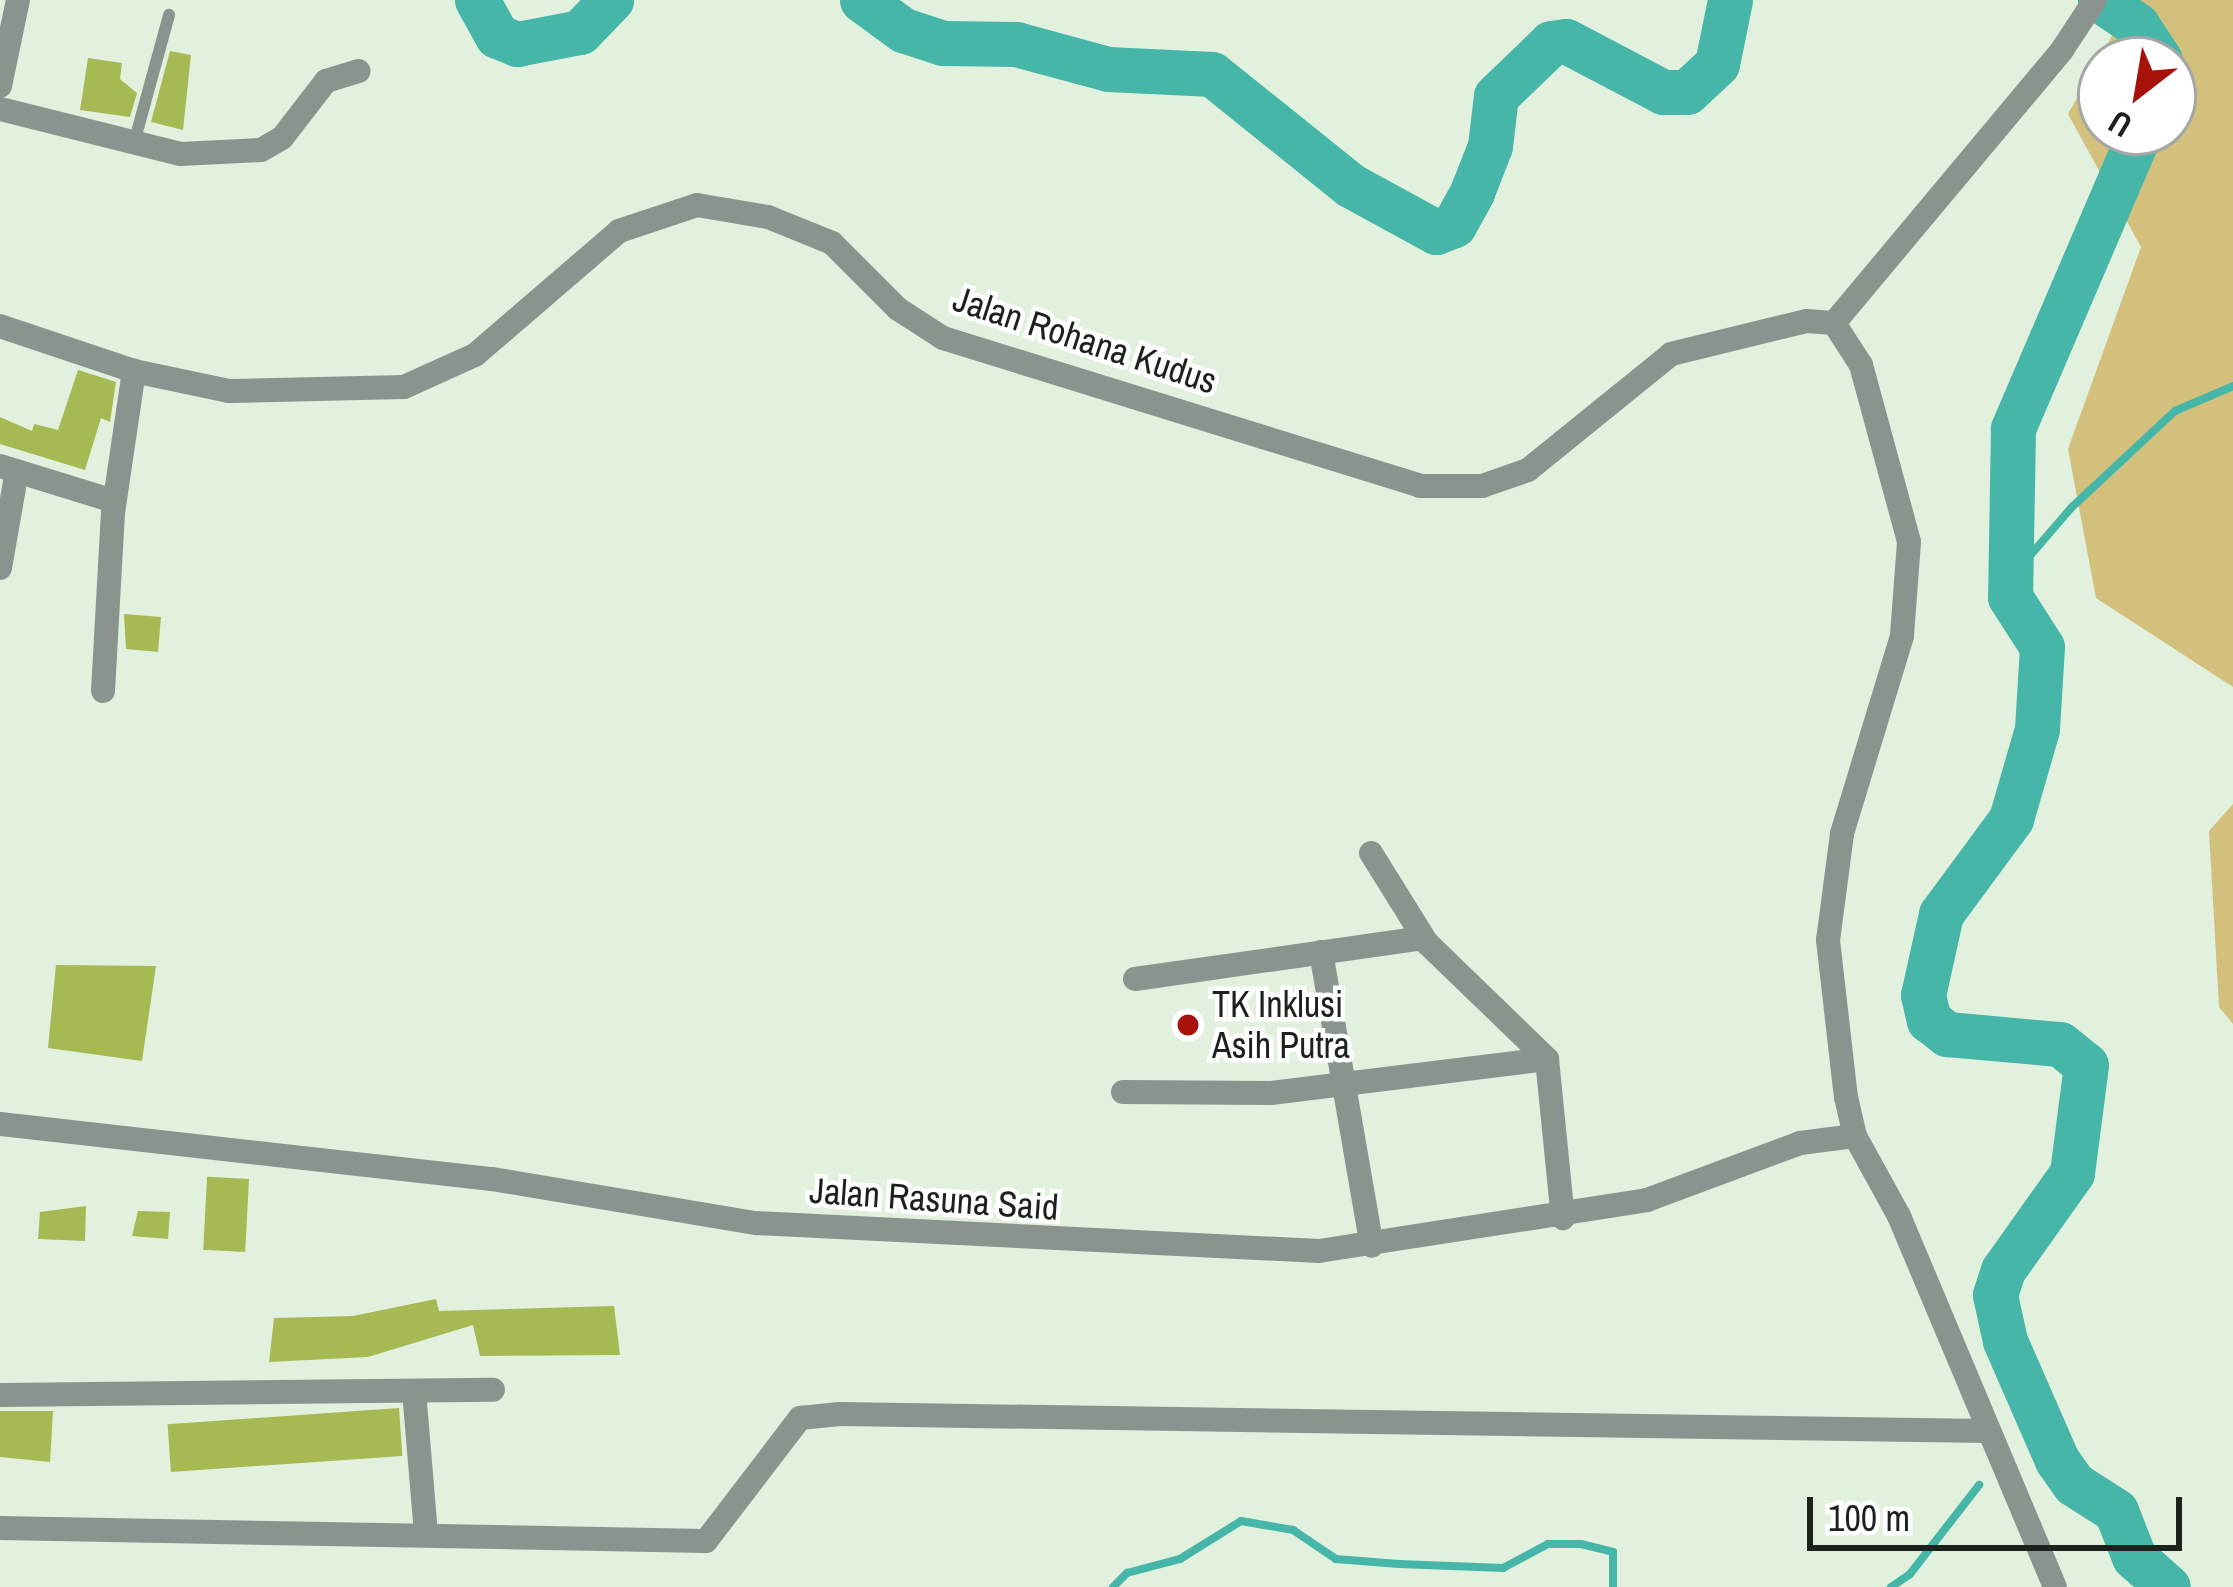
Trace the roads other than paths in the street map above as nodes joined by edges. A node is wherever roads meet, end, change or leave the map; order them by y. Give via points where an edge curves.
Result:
1 (18, 0) edge
2 (2095, 0) edge
3 (169, 14) dead end
4 (359, 71) dead end
5 (0, 86) edge
6 (0, 109) edge
7 (134, 144) junction
8 (1834, 322) junction
9 (0, 326) edge
10 (134, 371) junction
11 (9, 469) edge
12 (114, 501) junction
13 (0, 568) edge
14 (103, 691) dead end
15 (1371, 853) dead end
16 (1423, 938) junction
17 (1321, 952) junction
18 (1135, 979) dead end
19 (1547, 1058) junction
20 (1342, 1084) junction
21 (1123, 1092) dead end
22 (0, 1124) edge
23 (1855, 1136) junction
24 (1563, 1218) junction
25 (1372, 1246) junction
26 (493, 1390) dead end
27 (414, 1391) junction
28 (0, 1396) edge
29 (1988, 1431) junction
30 (0, 1528) edge
31 (427, 1535) junction
32 (2055, 1587) edge

1 - 5 street
2 - 8 street
3 - 7 lane
4 - 7 street via 326,81 282,138 261,150 180,154
6 - 7 street
8 - 10 street, Jalan Rohana Kudus via 1806,321 1671,354 1528,470 1482,486 1420,486 943,338 898,309 832,243 767,218 697,205 619,232 475,355 404,386 229,391
8 - 23 street via 1861,365 1909,542 1902,636 1842,834 1828,940
9 - 10 street, Jalan Rohana Kudus
10 - 12 street
11 - 12 street
11 - 13 street
12 - 14 street
15 - 16 street
16 - 17 street
16 - 19 street
17 - 18 street
17 - 20 street
19 - 20 street
19 - 24 street
20 - 21 street via 1271,1094
20 - 25 street
22 - 25 street, Jalan Rasuna Said via 492,1179 755,1223 1156,1249
23 - 24 street, Jalan Rasuna Said via 1800,1143 1647,1200
23 - 29 street via 1899,1216
24 - 25 street, Jalan Rasuna Said
26 - 27 street
27 - 28 street
27 - 31 street
29 - 31 street via 840,1414 800,1418 706,1541
29 - 32 street
30 - 31 street

